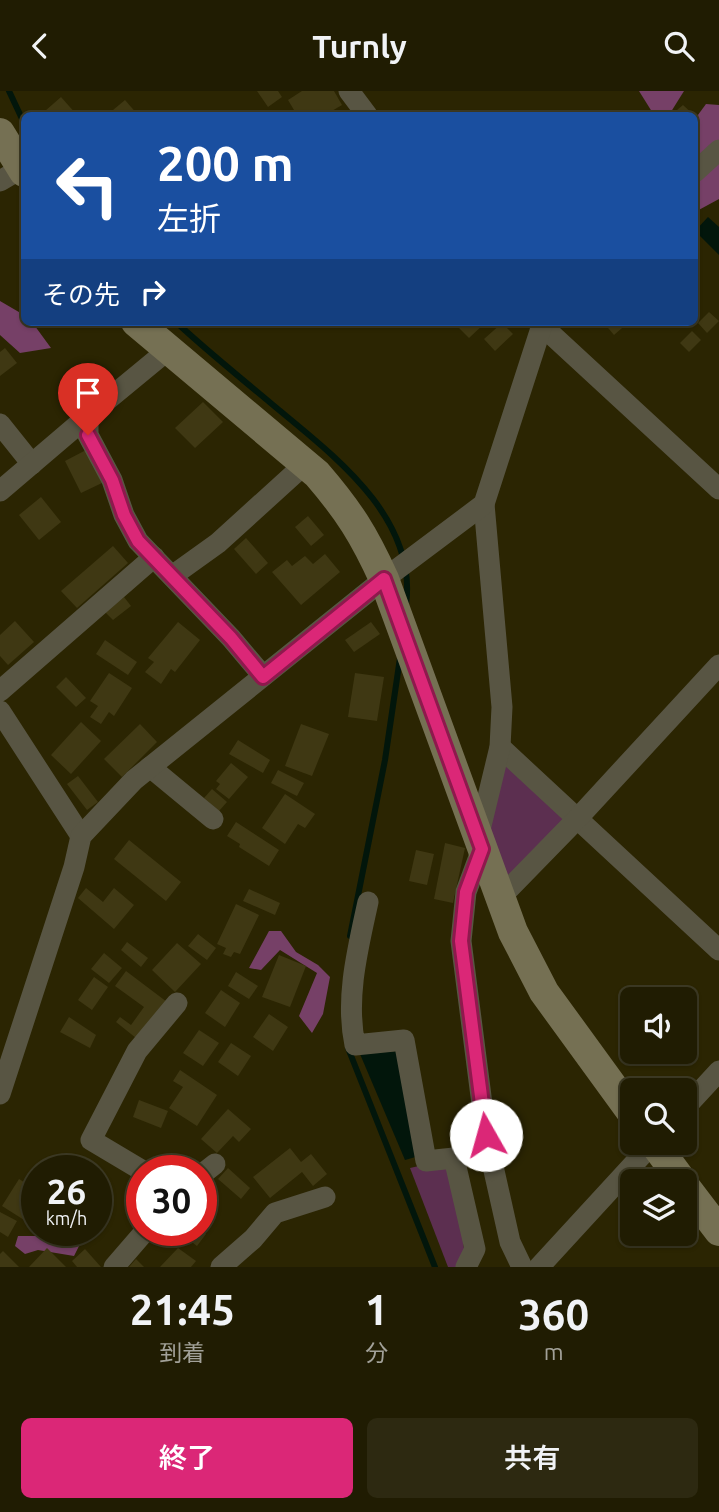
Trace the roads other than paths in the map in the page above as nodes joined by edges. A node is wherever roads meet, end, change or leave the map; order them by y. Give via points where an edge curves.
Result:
1 (348, 91) edge
2 (365, 112) edge
3 (0, 133) edge
4 (719, 150) edge
5 (698, 169) edge
6 (15, 173) edge
7 (141, 326) edge
8 (540, 326) edge
9 (544, 326) edge
10 (168, 350) junction
11 (88, 416) junction
12 (0, 424) edge
13 (32, 464) junction
14 (305, 464) junction
15 (719, 489) edge
16 (0, 491) edge
17 (484, 505) junction
18 (154, 558) junction
19 (172, 576) junction
20 (384, 579) junction
21 (719, 665) edge
22 (263, 677) junction
23 (0, 691) edge
24 (0, 711) edge
25 (500, 747) junction
26 (150, 767) junction
27 (213, 819) dead end
28 (577, 819) junction
29 (81, 837) junction
30 (480, 843) junction
31 (500, 898) junction
32 (368, 901) dead end
33 (719, 950) edge
34 (177, 1003) dead end
35 (719, 1071) edge
36 (0, 1094) edge
37 (697, 1095) edge
38 (620, 1096) edge
39 (642, 1155) edge
40 (126, 1160) edge
41 (325, 1197) dead end
42 (697, 1202) edge
43 (719, 1231) edge
44 (132, 1246) edge
45 (114, 1267) edge
46 (221, 1267) edge
47 (466, 1267) edge
48 (522, 1267) edge
49 (539, 1267) edge

1 - 2 street
3 - 6 street
4 - 5 street
7 - 10 street
8 - 17 street
9 - 15 street
10 - 11 street
10 - 14 street
11 - 13 street
11 - 18 street via 88,435 124,515
12 - 13 street
13 - 16 street
14 - 19 street via 218,543
14 - 20 street via 342,502 365,536
17 - 20 street
17 - 25 street via 502,707
18 - 19 street
18 - 23 street
19 - 22 street
20 - 22 street
20 - 30 street
21 - 28 street
22 - 26 street
24 - 29 street
25 - 28 street
25 - 30 street
26 - 27 street
26 - 29 street
28 - 31 street
28 - 33 street
29 - 36 street
30 - 31 street
30 - 48 street via 466,892 461,941 486,1135 510,1242
31 - 38 street via 544,992
32 - 47 street via 351,1003 355,1045 404,1040 425,1161 454,1158 475,1249
34 - 40 street via 137,1051 91,1140
35 - 37 street
39 - 49 street
41 - 46 street via 275,1213
42 - 43 street
44 - 45 street

